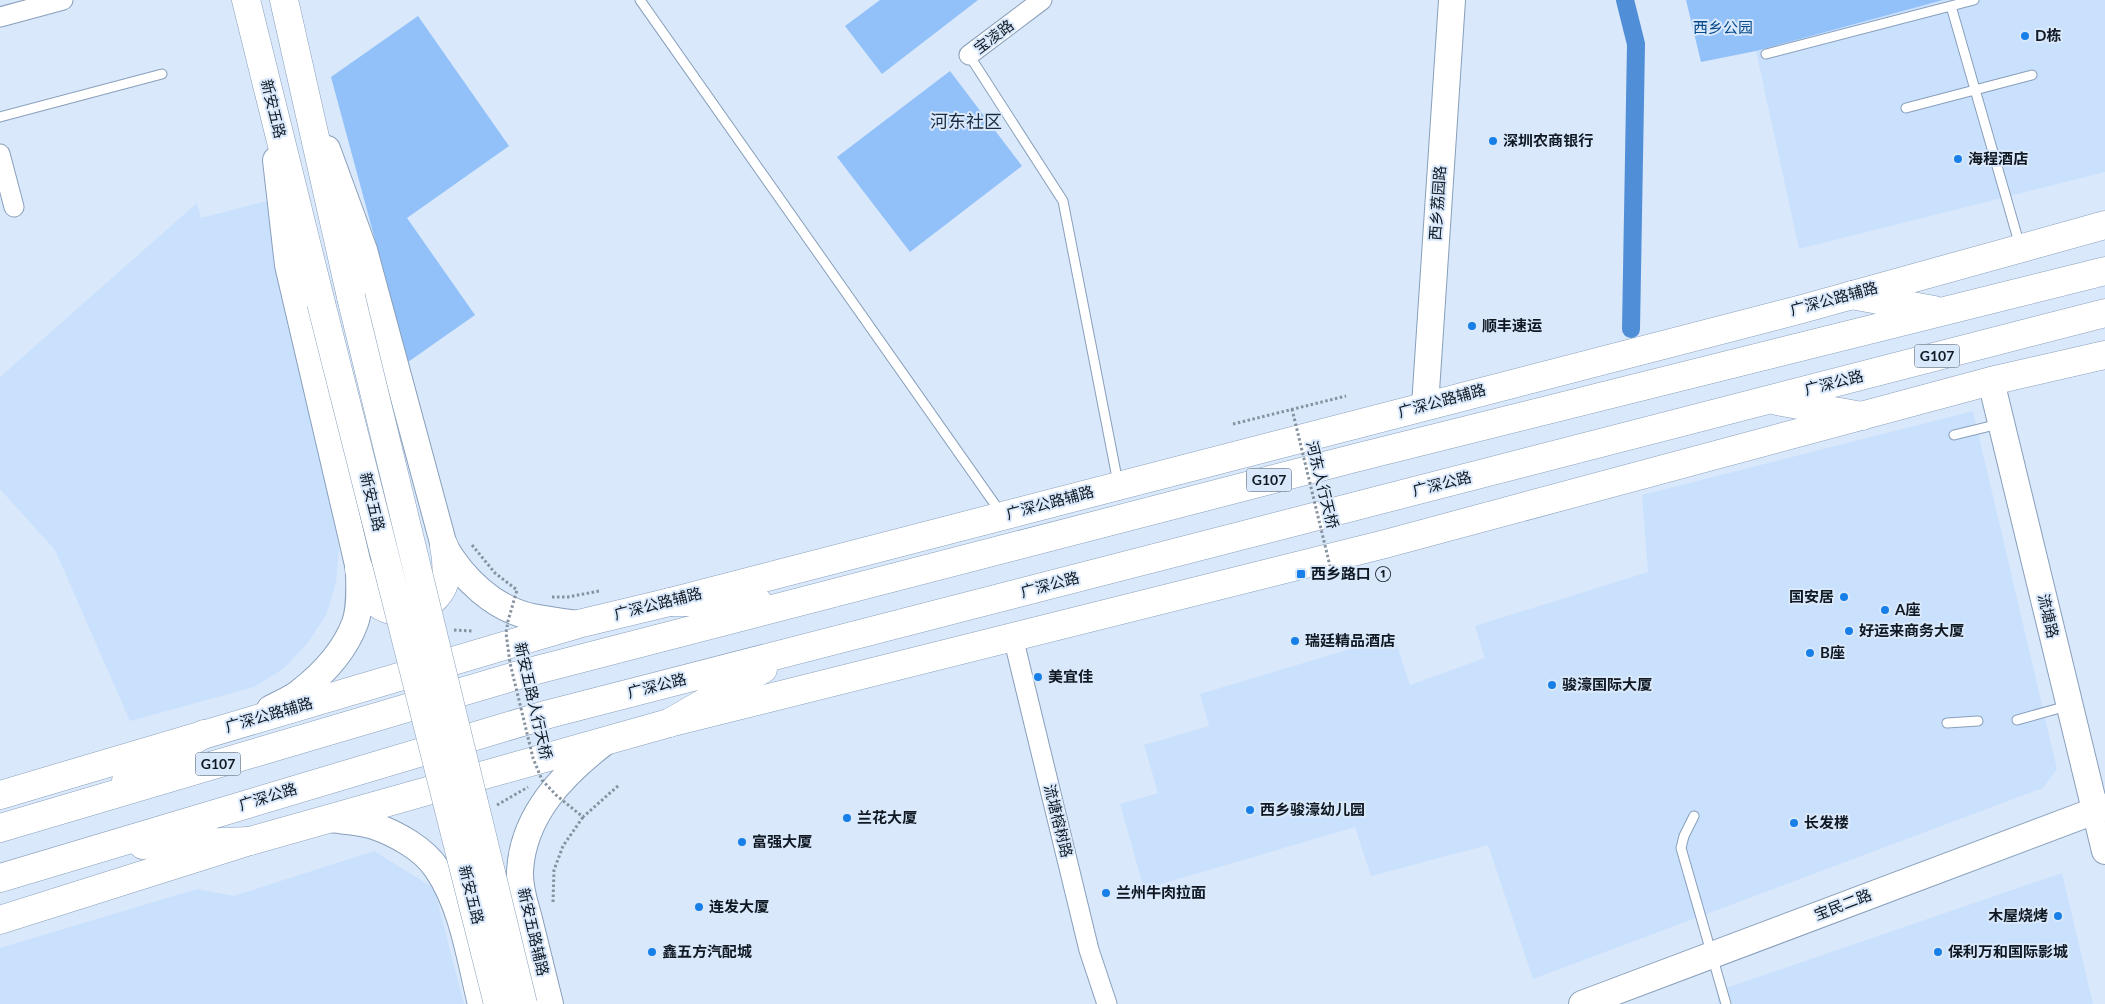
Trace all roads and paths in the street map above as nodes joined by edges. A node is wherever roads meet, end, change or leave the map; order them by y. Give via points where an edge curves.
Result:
1 (63, 0) edge
2 (246, 0) edge
3 (284, 0) edge
4 (640, 0) edge
5 (1042, 0) edge
6 (1452, 0) edge
7 (1974, 0) edge
8 (1951, 6) junction
9 (0, 17) edge
10 (1766, 54) dead end
11 (969, 55) joint
12 (162, 74) dead end
13 (2032, 75) dead end
14 (303, 82) junction
15 (268, 87) junction
16 (1974, 91) junction
17 (1906, 108) dead end
18 (0, 117) edge
19 (0, 154) edge
20 (14, 207) dead end
21 (2105, 225) edge
22 (2020, 249) junction
23 (2105, 271) edge
24 (1852, 295) junction
25 (1943, 312) junction
26 (2105, 313) edge
27 (2105, 355) edge
28 (1990, 381) junction
29 (1346, 396) dead end
30 (1769, 399) junction
31 (1425, 406) junction
32 (1292, 409) junction
33 (1862, 416) junction
34 (1233, 424) dead end
35 (2002, 424) junction
36 (1954, 435) dead end
37 (1118, 485) junction
38 (1002, 516) junction
39 (472, 545) dead end
40 (444, 546) junction
41 (1330, 566) dead end
42 (359, 568) junction
43 (517, 590) junction
44 (526, 591) dead end
45 (599, 591) dead end
46 (550, 597) dead end
47 (670, 602) junction
48 (797, 602) junction
49 (578, 624) junction
50 (452, 630) dead end
51 (479, 631) dead end
52 (497, 632) dead end
53 (506, 633) junction
54 (1013, 637) junction
55 (792, 652) junction
56 (2069, 705) junction
57 (2017, 720) dead end
58 (249, 721) junction
59 (1978, 721) dead end
60 (669, 723) junction
61 (1947, 723) dead end
62 (204, 734) junction
63 (607, 741) junction
64 (542, 780) junction
65 (619, 785) dead end
66 (0, 795) edge
67 (95, 800) junction
68 (494, 806) dead end
69 (2100, 808) edge
70 (584, 816) junction
71 (1694, 816) dead end
72 (329, 818) junction
73 (0, 828) edge
74 (250, 841) junction
75 (101, 847) junction
76 (2105, 851) edge
77 (0, 878) edge
78 (553, 902) dead end
79 (0, 920) edge
80 (1712, 955) junction
81 (481, 1004) edge
82 (498, 1004) edge
83 (523, 1004) edge
84 (550, 1004) edge
85 (1107, 1004) edge
86 (1582, 1004) edge
87 (1726, 1004) edge

1 - 9 street
2 - 15 main road, 新安五路
3 - 14 main road, 新安五路
4 - 38 lane
5 - 11 street, 宝凌路
6 - 31 main road, 西乡荔园路
7 - 8 lane
8 - 10 lane
8 - 16 lane
11 - 37 lane via 1063,201
12 - 18 lane
13 - 16 lane
14 - 40 main road via 364,250
14 - 83 main road, 新安五路, bridge
15 - 42 main road via 288,265
15 - 82 main road, 新安五路, bridge
16 - 17 lane
16 - 22 lane
19 - 20 street
21 - 22 main road, 广深公路辅路
22 - 24 main road, 广深公路辅路
23 - 25 main road, G107
24 - 25 main road
24 - 31 main road, 广深公路辅路
25 - 48 main road, G107 via 1359,457
26 - 30 main road, 广深公路 / G107
27 - 28 main road
28 - 33 main road
28 - 35 main road, 流塘路
29 - 32 path
30 - 33 main road
30 - 55 main road, 广深公路 / G107
31 - 37 main road, 广深公路辅路
32 - 34 path
32 - 41 path, 河东人行天桥, bridge
33 - 54 main road via 1385,544
35 - 36 lane
35 - 56 main road, 流塘路
37 - 38 main road, 广深公路辅路
38 - 47 main road, 广深公路辅路
39 - 43 path, bridge via 495,573
40 - 42 main road via 446,579 442,590 423,608 408,612 393,611 380,605 369,595
40 - 49 main road via 467,579 506,606 530,617
42 - 58 main road via 356,621 346,643 330,664 300,692
43 - 44 path
43 - 53 path, 新安五路人行天桥, bridge
45 - 46 path
47 - 48 main road
47 - 49 main road, 广深公路辅路
48 - 67 main road, G107 via 529,672
49 - 58 main road, 广深公路辅路
50 - 51 path
52 - 53 path
53 - 64 path, 新安五路人行天桥, bridge via 533,758
54 - 60 main road
54 - 85 street, 流塘榕树路 via 1089,950
55 - 60 main road
55 - 75 main road, 广深公路 / G107 via 549,714
56 - 57 lane
56 - 69 main road, 流塘路
58 - 62 main road, 广深公路辅路
59 - 61 lane
60 - 63 main road
62 - 66 main road, 广深公路辅路
62 - 67 main road
63 - 72 main road
63 - 84 main road, 新安五路辅路 via 562,778 541,806 523,852 522,892
64 - 68 path
64 - 70 path, 新安五路人行天桥, bridge
65 - 70 path, bridge
67 - 73 main road, G107
69 - 76 main road, 流塘路
69 - 80 main road, 宝民二路
70 - 78 path via 563,846 554,870
71 - 80 lane via 1681,848
72 - 74 main road
72 - 81 main road via 373,826 397,836 436,868 452,894
74 - 75 main road
74 - 79 main road
75 - 77 main road, 广深公路 / G107
80 - 86 main road, 宝民二路
80 - 87 lane

